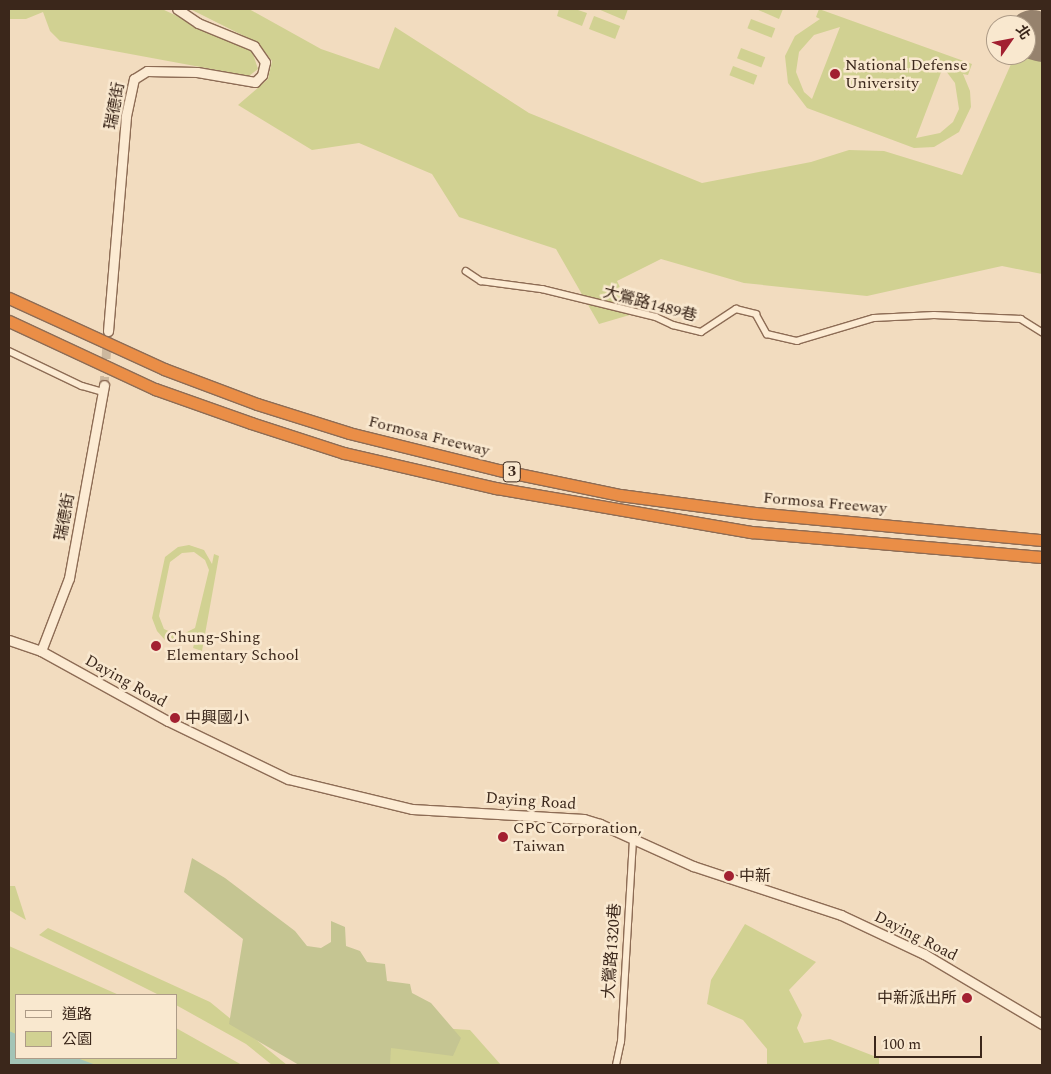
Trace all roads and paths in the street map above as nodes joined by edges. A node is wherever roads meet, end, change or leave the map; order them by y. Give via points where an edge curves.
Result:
1 (177, 9) edge
2 (466, 271) dead end
3 (9, 298) edge
4 (9, 321) edge
5 (108, 331) tunnel mouth
6 (1042, 332) edge
7 (9, 351) edge
8 (103, 388) joint
9 (1042, 540) edge
10 (1042, 556) edge
11 (9, 640) edge
12 (40, 651) junction
13 (633, 839) junction
14 (1042, 1024) edge
15 (616, 1065) edge

1 - 5 street, 瑞德街 via 198,23 254,46 265,62 262,75 255,82 197,72 147,71 134,79 126,116
2 - 6 street, 大鶯路1489巷 via 481,281 542,289 656,317 701,332 736,309 756,314 767,334 797,341 874,318 934,315 1021,319
3 - 9 highway, Formosa Freeway / 3 via 164,369 257,404 348,433 499,470 620,495 755,513
4 - 10 highway, 3 via 155,389 242,420 344,453 496,488 752,532
7 - 8 street via 82,386
8 - 12 street, 瑞德街 via 69,578
11 - 12 street, Daying Road
12 - 13 street, Daying Road via 174,724 301,783 412,809 584,820
13 - 14 street, Daying Road via 694,866 841,915 924,954
13 - 15 street, 大鶯路1320巷 via 621,1042

